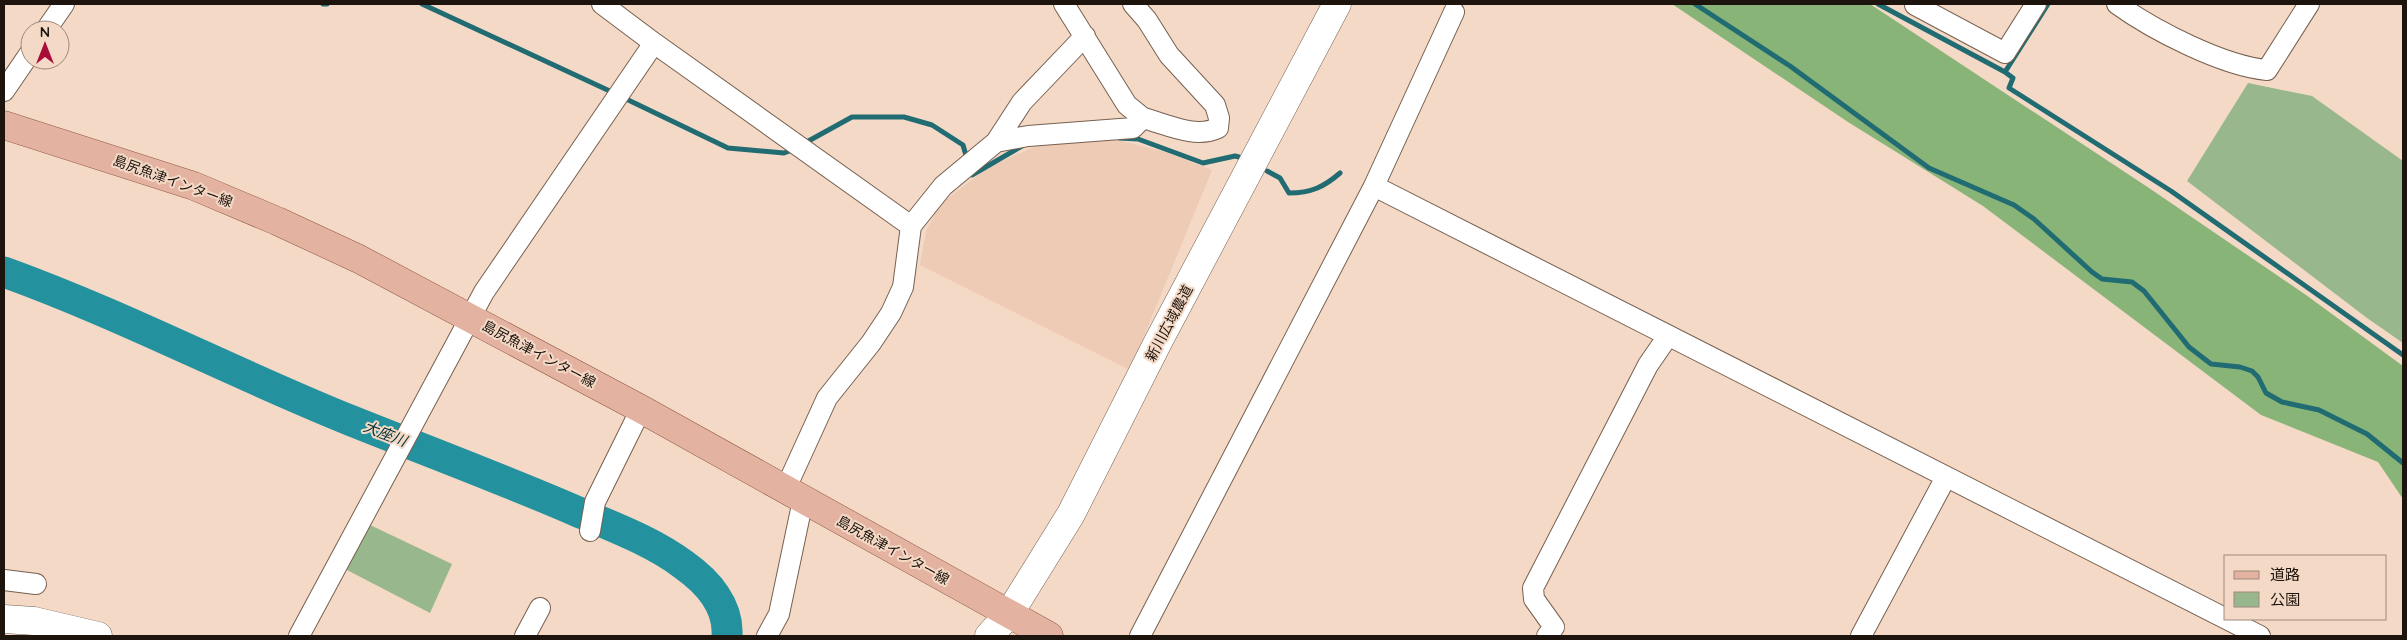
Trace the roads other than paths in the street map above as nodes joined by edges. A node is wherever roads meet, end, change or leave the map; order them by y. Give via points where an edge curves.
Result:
1 (64, 4) edge
2 (602, 4) edge
3 (1064, 4) edge
4 (1133, 4) edge
5 (1337, 4) edge
6 (1915, 4) edge
7 (2036, 4) edge
8 (2117, 4) edge
9 (2309, 4) edge
10 (1454, 12) dead end
11 (53, 20) edge
12 (1084, 36) junction
13 (654, 43) junction
14 (20, 68) edge
15 (4, 91) edge
16 (1143, 118) junction
17 (4, 125) edge
18 (996, 142) junction
19 (1374, 186) junction
20 (912, 226) junction
21 (470, 317) junction
22 (1668, 336) junction
23 (641, 409) junction
24 (1946, 477) junction
25 (794, 495) junction
26 (590, 531) dead end
27 (4, 580) edge
28 (36, 584) dead end
29 (540, 608) dead end
30 (1009, 614) junction
31 (4, 618) edge
32 (2224, 618) edge
33 (2228, 620) edge
34 (98, 636) edge
35 (299, 636) edge
36 (525, 636) edge
37 (767, 636) edge
38 (990, 636) edge
39 (1049, 636) edge
40 (1140, 636) edge
41 (1547, 636) edge
42 (1862, 636) edge
43 (2260, 636) edge

1 - 11 street
2 - 13 street
3 - 12 street
4 - 16 street via 1169,55 1215,105 1219,118 1218,128 1196,132
5 - 30 street, 新川広域農道 via 1071,514
6 - 7 street via 2005,53
8 - 9 street via 2163,33 2246,68 2267,70
10 - 19 street
12 - 16 street via 1127,105
12 - 18 street via 1022,102
13 - 20 street
13 - 21 street
14 - 15 street
16 - 18 street via 1133,128 1028,136
17 - 21 main road, 島尻魚津インター線 via 194,186 359,259
18 - 20 street via 943,186
19 - 22 street
19 - 40 street
20 - 25 street via 903,287 871,343 828,398
21 - 23 main road, 島尻魚津インター線
21 - 35 street
22 - 24 street
22 - 41 street via 1648,365 1533,588 1534,599 1554,627
23 - 25 main road, 島尻魚津インター線
23 - 26 street via 595,502
24 - 32 street
24 - 42 street
25 - 30 main road, 島尻魚津インター線
25 - 37 street via 779,614
27 - 28 street
29 - 36 street
30 - 38 street, 新川広域農道
30 - 39 main road, 島尻魚津インター線
31 - 34 street via 34,621
33 - 43 street

